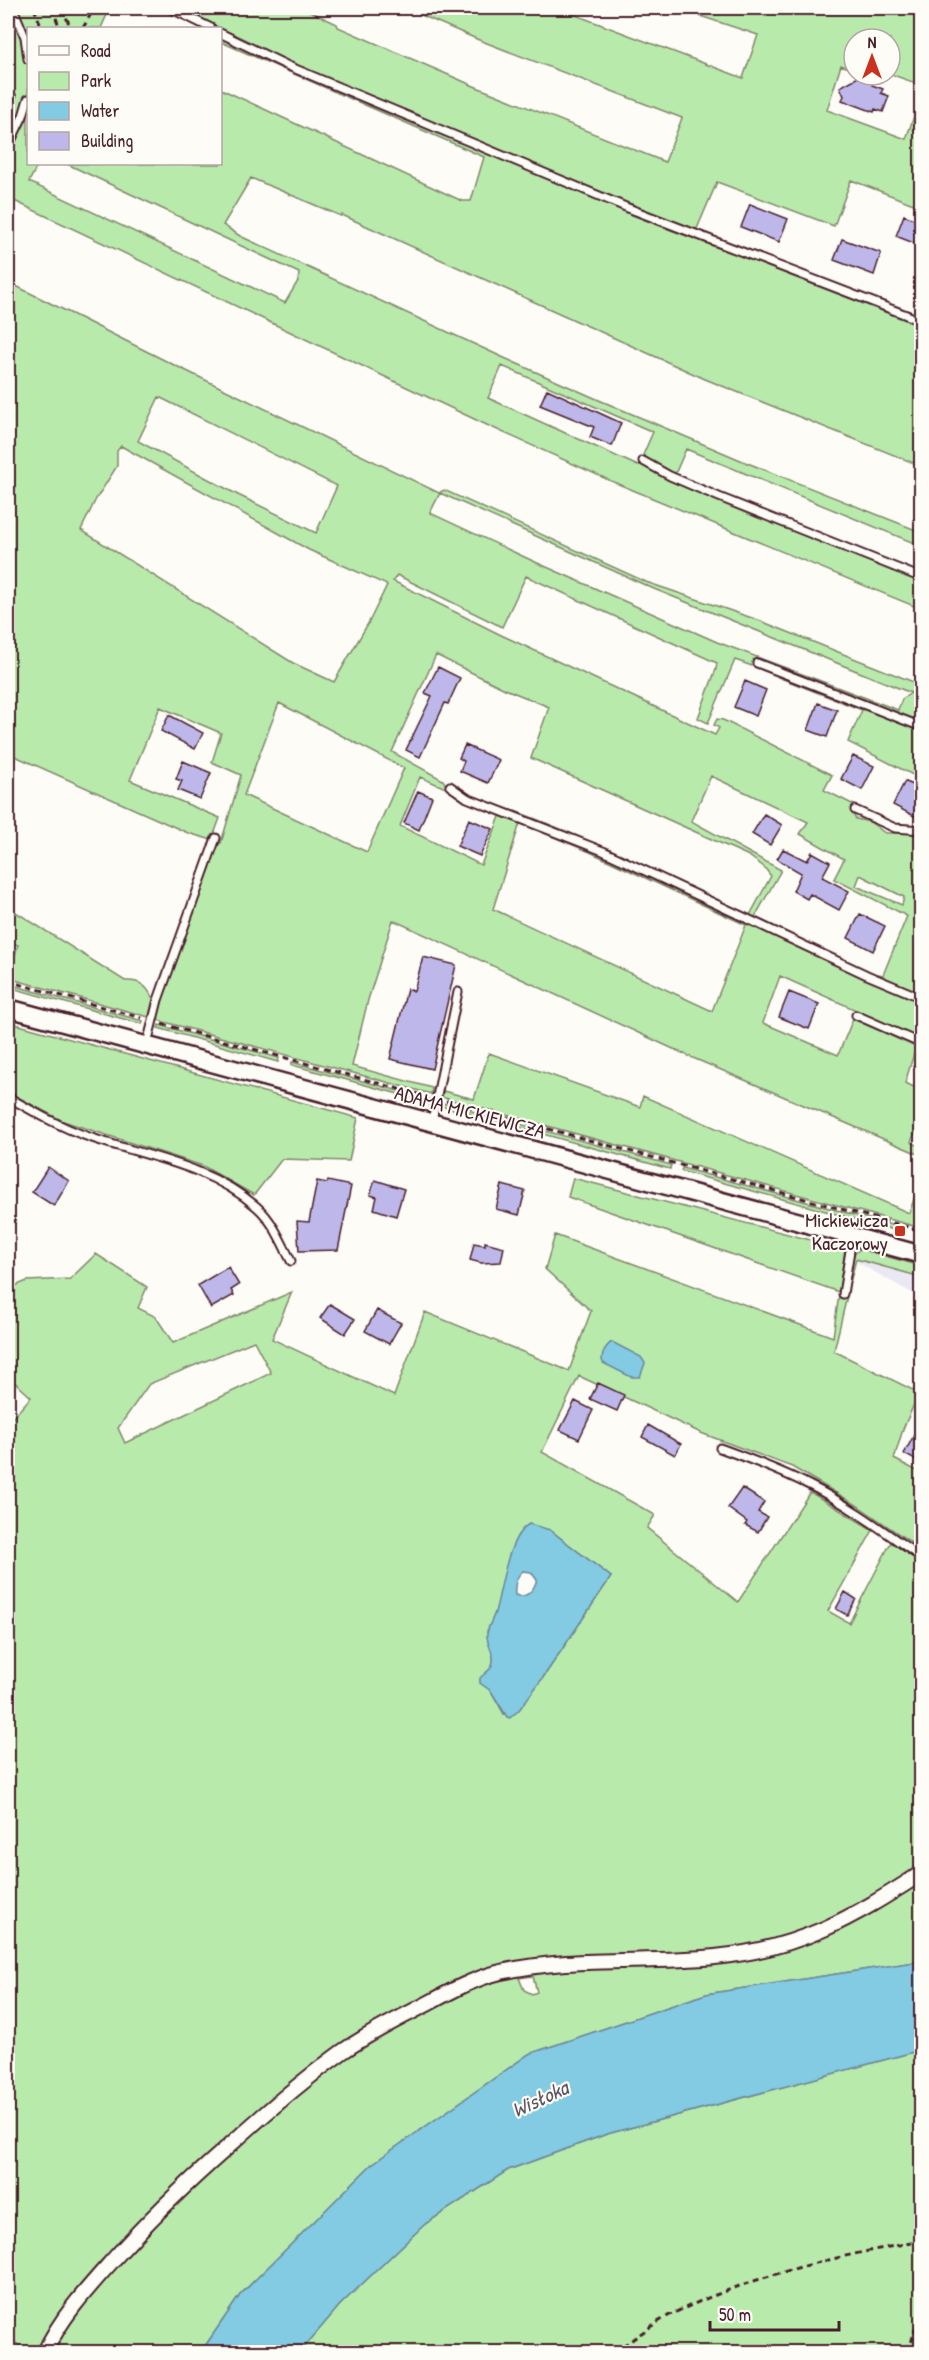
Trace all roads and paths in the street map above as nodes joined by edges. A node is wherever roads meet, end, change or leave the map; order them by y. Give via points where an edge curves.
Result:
1 (13, 8) edge
2 (34, 8) edge
3 (52, 8) edge
4 (62, 8) edge
5 (90, 8) edge
6 (170, 8) edge
7 (42, 27) edge
8 (60, 27) edge
9 (70, 27) edge
10 (84, 27) edge
11 (209, 27) edge
12 (222, 34) edge
13 (27, 52) edge
14 (27, 102) edge
15 (8, 147) edge
16 (921, 321) edge
17 (643, 461) dead end
18 (921, 578) edge
19 (757, 663) dead end
20 (921, 727) edge
21 (450, 786) dead end
22 (855, 810) dead end
23 (921, 830) edge
24 (216, 838) dead end
25 (8, 981) edge
26 (458, 992) dead end
27 (921, 998) edge
28 (8, 1008) edge
29 (856, 1016) dead end
30 (153, 1022) junction
31 (921, 1044) edge
32 (147, 1047) junction
33 (8, 1097) edge
34 (436, 1099) junction
35 (431, 1123) junction
36 (921, 1231) edge
37 (852, 1237) junction
38 (921, 1255) edge
39 (291, 1261) dead end
40 (843, 1294) dead end
41 (720, 1448) dead end
42 (921, 1558) edge
43 (921, 1874) edge
44 (921, 2241) edge
45 (921, 2315) edge
46 (45, 2352) edge
47 (614, 2352) edge
48 (909, 2352) edge

1 - 13 lane
2 - 7 path
3 - 8 path
4 - 9 path
5 - 10 path via 92,12
6 - 11 lane
12 - 16 lane via 349,92 628,208
14 - 15 lane
17 - 18 lane via 719,497
19 - 20 lane
21 - 27 lane via 467,798 603,851
22 - 23 lane via 895,828
24 - 30 lane
25 - 30 path
26 - 34 lane
28 - 32 street, ADAMA MICKIEWICZA
29 - 31 lane
30 - 32 lane
30 - 34 path
32 - 35 street, ADAMA MICKIEWICZA
33 - 39 lane via 67,1129 182,1164 224,1183 259,1208
34 - 35 lane
34 - 36 path
35 - 37 street, ADAMA MICKIEWICZA
37 - 38 street, ADAMA MICKIEWICZA
37 - 40 lane
41 - 42 lane via 810,1485
43 - 46 street via 840,1923 784,1944 714,1957 525,1966 459,1987 409,2013 344,2051 271,2108 183,2186 71,2309
44 - 47 path via 767,2275 670,2315
45 - 48 path

